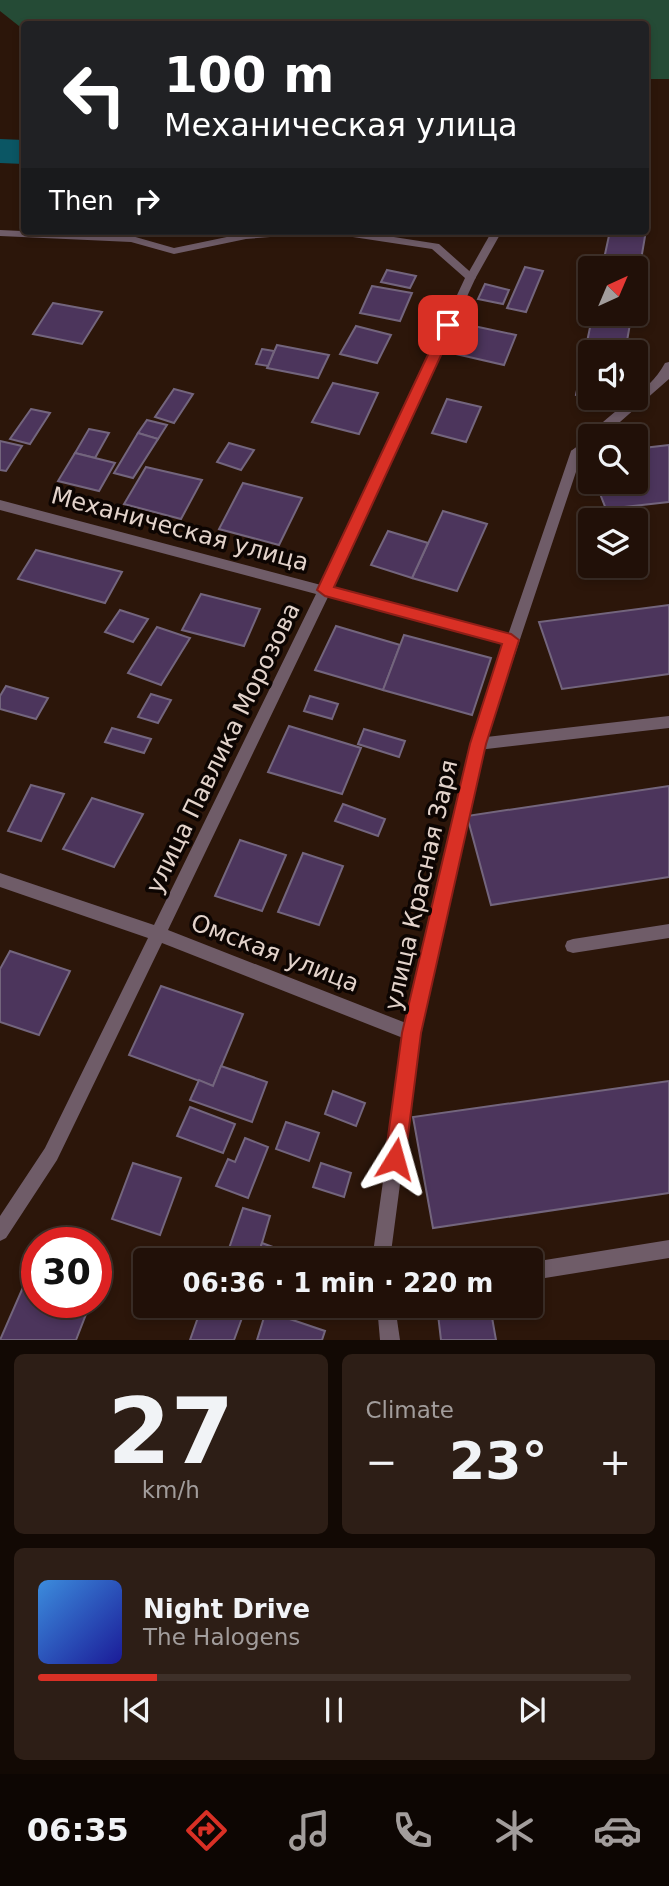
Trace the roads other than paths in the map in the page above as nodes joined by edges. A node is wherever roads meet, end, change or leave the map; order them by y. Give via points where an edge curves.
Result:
1 (0, 233) edge
2 (21, 234) edge
3 (44, 235) edge
4 (259, 235) edge
5 (360, 235) edge
6 (495, 235) edge
7 (471, 277) junction
8 (668, 373) edge
9 (610, 424) edge
10 (578, 462) edge
11 (0, 505) edge
12 (325, 590) junction
13 (511, 640) junction
14 (669, 722) edge
15 (478, 744) junction
16 (0, 880) edge
17 (669, 931) edge
18 (158, 934) junction
19 (573, 946) dead end
20 (412, 1033) junction
21 (0, 1231) edge
22 (383, 1248) edge
23 (669, 1249) edge
24 (545, 1269) dead end
25 (387, 1318) edge
26 (390, 1340) edge

1 - 2 street
3 - 4 street via 132,239 174,251
5 - 7 street via 435,246
6 - 7 street, улица Павлика Морозова
7 - 12 street, улица Павлика Морозова
8 - 9 street
10 - 13 street, улица Красная Заря
11 - 12 street, Механическая улица
12 - 13 street, Механическая улица
12 - 18 street, улица Павлика Морозова
13 - 15 street, улица Красная Заря
14 - 15 street
15 - 20 street, улица Красная Заря
16 - 18 street, Омская улица
17 - 19 street
18 - 20 street, Омская улица
18 - 21 street, улица Павлика Морозова via 51,1154
20 - 22 street, улица Красная Заря
23 - 24 street
25 - 26 street

